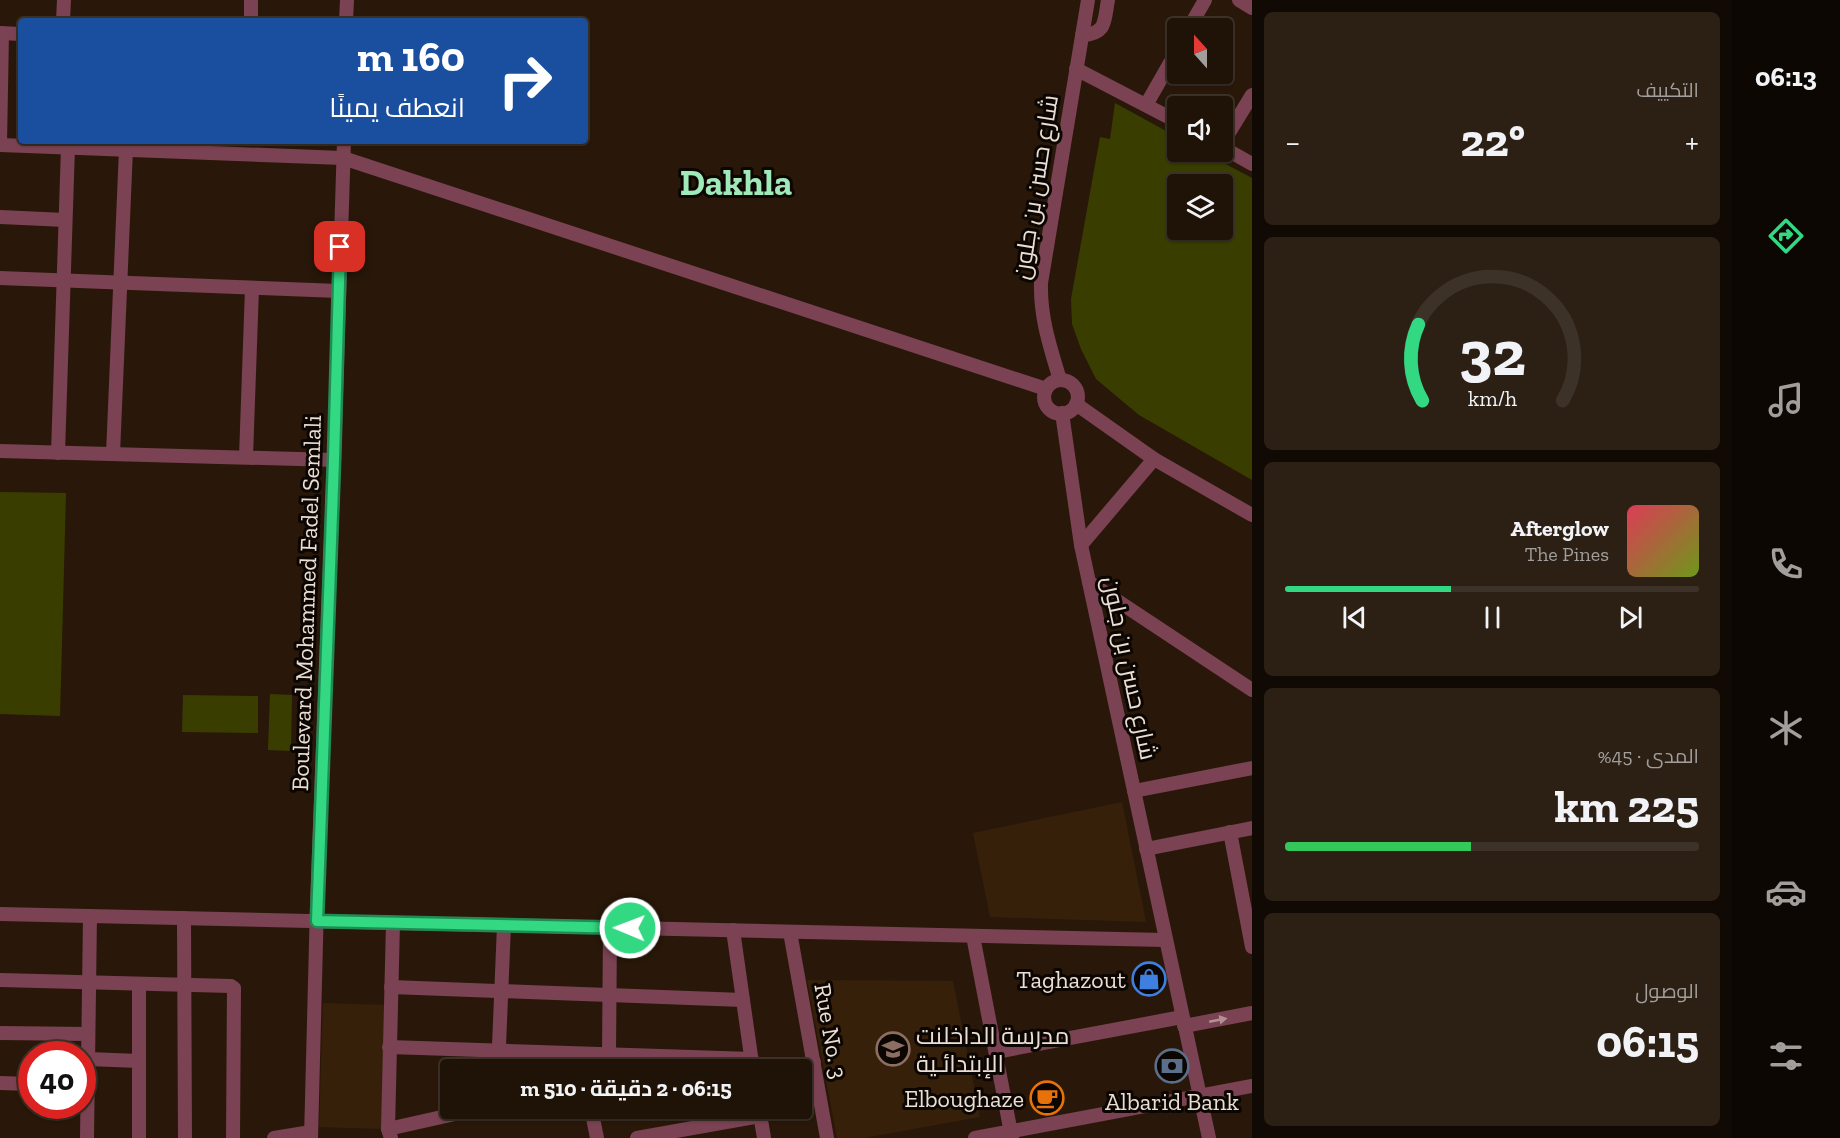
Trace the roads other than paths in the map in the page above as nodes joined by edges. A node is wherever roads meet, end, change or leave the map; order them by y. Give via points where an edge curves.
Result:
1 (64, 0) edge
2 (251, 0) edge
3 (347, 0) edge
4 (1088, 0) edge
5 (1108, 0) edge
6 (1205, 0) edge
7 (1239, 0) edge
8 (1252, 8) edge
9 (63, 18) edge
10 (251, 18) edge
11 (346, 18) edge
12 (1195, 18) edge
13 (1, 33) edge
14 (18, 34) edge
15 (1082, 35) junction
16 (1167, 68) edge
17 (1076, 69) junction
18 (1252, 95) edge
19 (1146, 105) junction
20 (1167, 116) edge
21 (1233, 127) edge
22 (0, 144) edge
23 (344, 144) edge
24 (176, 146) edge
25 (68, 147) junction
26 (248, 147) edge
27 (126, 149) junction
28 (1233, 152) edge
29 (343, 158) junction
30 (1252, 164) edge
31 (0, 217) edge
32 (65, 220) junction
33 (0, 278) edge
34 (63, 281) junction
35 (120, 283) junction
36 (252, 288) junction
37 (339, 291) junction
38 (1060, 380) junction
39 (1046, 389) junction
40 (1076, 404) junction
41 (1062, 413) junction
42 (0, 452) edge
43 (58, 453) junction
44 (113, 454) junction
45 (246, 458) junction
46 (1154, 459) junction
47 (334, 460) junction
48 (1252, 515) edge
49 (1080, 545) junction
50 (1089, 582) junction
51 (1252, 690) edge
52 (1252, 768) edge
53 (1134, 791) junction
54 (1252, 828) edge
55 (1230, 832) junction
56 (1146, 849) junction
57 (0, 914) edge
58 (90, 916) junction
59 (184, 918) junction
60 (317, 921) junction
61 (393, 923) junction
62 (504, 925) junction
63 (610, 928) junction
64 (732, 930) junction
65 (790, 932) junction
66 (973, 936) junction
67 (1165, 940) junction
68 (1252, 947) edge
69 (0, 980) edge
70 (89, 982) junction
71 (139, 984) junction
72 (184, 985) junction
73 (391, 987) junction
74 (502, 992) junction
75 (609, 995) junction
76 (743, 1000) junction
77 (1252, 1013) edge
78 (1183, 1022) junction
79 (0, 1034) edge
80 (88, 1034) junction
81 (88, 1041) edge
82 (389, 1047) junction
83 (499, 1049) junction
84 (996, 1052) junction
85 (609, 1053) junction
86 (705, 1057) junction
87 (96, 1059) edge
88 (499, 1059) edge
89 (697, 1059) edge
90 (719, 1059) edge
91 (752, 1059) edge
92 (139, 1061) junction
93 (813, 1062) joint
94 (0, 1083) edge
95 (18, 1084) edge
96 (1252, 1086) edge
97 (1200, 1095) junction
98 (86, 1119) edge
99 (442, 1119) edge
100 (593, 1119) edge
101 (727, 1119) edge
102 (761, 1119) edge
103 (390, 1133) edge
104 (311, 1135) edge
105 (1012, 1135) edge
106 (87, 1138) edge
107 (139, 1138) edge
108 (185, 1138) edge
109 (233, 1138) edge
110 (274, 1138) edge
111 (597, 1138) edge
112 (637, 1138) edge
113 (764, 1138) edge
114 (827, 1138) edge
115 (975, 1138) edge
116 (1209, 1138) edge

1 - 9 street
2 - 10 street
3 - 11 street
4 - 15 street, شارع حسن بن جلون
5 - 15 street via 1101,30
6 - 12 street
7 - 8 street
13 - 14 street
13 - 22 street
15 - 17 street, شارع حسن بن جلون
16 - 19 street
17 - 19 street
17 - 38 street, شارع حسن بن جلون via 1041,283 1045,332
18 - 21 street
19 - 20 street
22 - 25 street
23 - 29 street, Boulevard Mohammed Fadel Semlali
24 - 26 street
24 - 27 street
25 - 27 street
25 - 32 street
26 - 29 street
27 - 35 street
28 - 30 street
29 - 37 street, Boulevard Mohammed Fadel Semlali
29 - 39 street
31 - 32 street
32 - 34 street
33 - 34 street
34 - 35 street
34 - 43 street
35 - 36 street
35 - 44 street
36 - 37 street
36 - 45 street
37 - 47 street, Boulevard Mohammed Fadel Semlali
38 - 39 street
38 - 40 street via 1075,387
39 - 41 street via 1047,406
40 - 41 street
40 - 46 street
41 - 49 street, شارع حسن بن جلون
42 - 43 street
43 - 44 street
44 - 45 street
45 - 47 street
46 - 48 street
46 - 49 street
47 - 60 street, Boulevard Mohammed Fadel Semlali
49 - 50 street, شارع حسن بن جلون
50 - 51 street
50 - 53 street, شارع حسن بن جلون
52 - 53 street
53 - 56 street, شارع حسن بن جلون
54 - 55 street
55 - 56 street
55 - 68 street
56 - 67 street, شارع حسن بن جلون
57 - 58 street
58 - 59 street
58 - 70 street
59 - 60 street
59 - 72 street
60 - 61 street
60 - 104 street, Boulevard Mohammed Fadel Semlali
61 - 62 street
61 - 73 street
62 - 63 street
62 - 74 street
63 - 64 street
63 - 75 street
64 - 65 street
64 - 76 street
65 - 66 street
65 - 93 street, Rue No. 3
66 - 67 street
66 - 84 street
67 - 78 street, شارع حسن بن جلون
69 - 70 street
70 - 71 street
70 - 80 street
71 - 72 street
71 - 92 street
72 - 108 street
72 - 109 street via 234,988
73 - 74 street
73 - 82 street
74 - 75 street
74 - 83 street
75 - 76 street
75 - 85 street
76 - 91 street
78 -> 77 street
78 - 84 street
78 - 97 street, شارع حسن بن جلون
79 - 80 street
80 - 81 street
82 - 83 street
82 - 103 street
83 - 85 street
83 - 88 street
84 - 105 street
85 - 86 street
86 - 89 street
86 - 90 street
87 - 92 street
92 - 107 street
93 - 114 street, Rue No. 3
94 - 95 street
96 - 97 street
97 - 105 street
97 - 116 street, شارع حسن بن جلون
98 - 106 street
99 - 103 street
100 - 111 street
101 - 112 street
102 - 113 street
104 - 110 street
105 - 115 street

